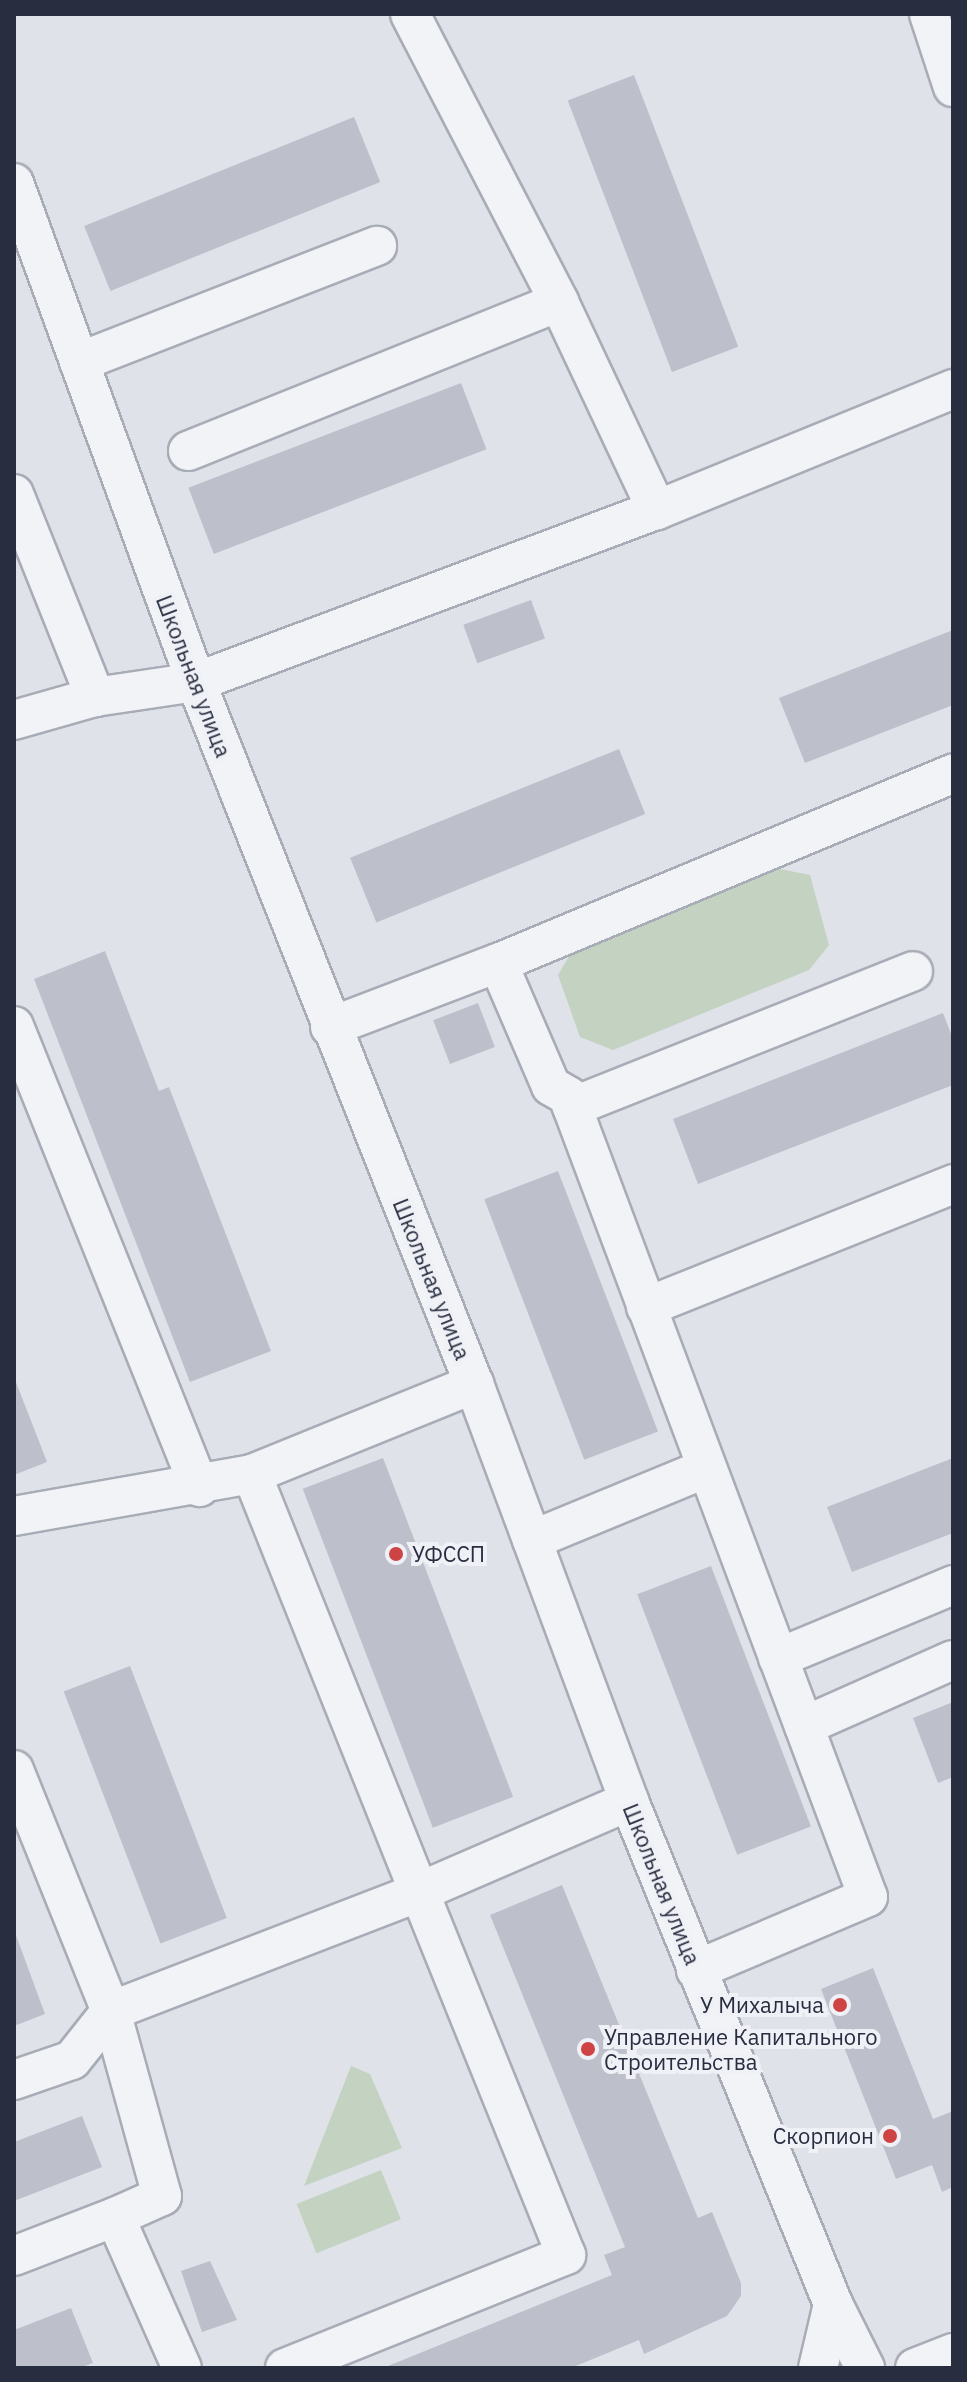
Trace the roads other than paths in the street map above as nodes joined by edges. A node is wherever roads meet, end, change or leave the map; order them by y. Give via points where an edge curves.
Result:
1 (410, 14) edge
2 (929, 14) edge
3 (953, 87) edge
4 (14, 183) edge
5 (377, 246) dead end
6 (559, 302) junction
7 (79, 362) junction
8 (953, 389) edge
9 (188, 451) dead end
10 (14, 494) edge
11 (657, 510) junction
12 (196, 682) junction
13 (95, 697) junction
14 (14, 720) edge
15 (953, 774) edge
16 (498, 963) junction
17 (913, 971) dead end
18 (14, 1026) edge
19 (330, 1027) junction
20 (572, 1107) junction
21 (953, 1184) edge
22 (646, 1307) junction
23 (474, 1384) junction
24 (707, 1468) junction
25 (252, 1474) junction
26 (199, 1487) junction
27 (14, 1516) edge
28 (532, 1540) junction
29 (953, 1585) edge
30 (778, 1658) junction
31 (953, 1660) edge
32 (804, 1726) junction
33 (14, 1770) edge
34 (629, 1801) junction
35 (419, 1892) junction
36 (696, 1970) junction
37 (111, 2011) junction
38 (14, 2080) edge
39 (115, 2217) junction
40 (14, 2256) edge
41 (833, 2304) junction
42 (953, 2353) edge
43 (182, 2368) edge
44 (285, 2368) edge
45 (818, 2368) edge
46 (865, 2368) edge
47 (915, 2368) edge

1 - 6 street
2 - 3 street
4 - 7 street, Школьная улица
5 - 7 street
6 - 9 street
6 - 11 street
7 - 12 street, Школьная улица
8 - 11 street
10 - 13 street
11 - 12 street
12 - 13 street
12 - 19 street, Школьная улица
13 - 14 street
15 - 16 street
16 - 19 street
16 - 20 street via 551,1086 568,1096
17 - 20 street
18 - 26 street
19 - 23 street, Школьная улица
20 - 22 street
21 - 22 street
22 - 24 street
23 - 25 street
23 - 28 street, Школьная улица
24 - 28 street
24 - 30 street
25 - 26 street
25 - 35 street
26 - 27 street
28 - 34 street, Школьная улица
29 - 30 street
30 - 32 street
31 - 32 street
32 - 36 street via 868,1897
33 - 37 street
34 - 35 street
34 - 36 street, Школьная улица
35 - 37 street
35 - 44 street via 566,2255
36 - 41 street, Школьная улица
37 - 38 street via 72,2060
37 - 39 street via 162,2196
39 - 40 street
39 - 43 street
41 - 45 street
41 - 46 street, Школьная улица
42 - 47 street

